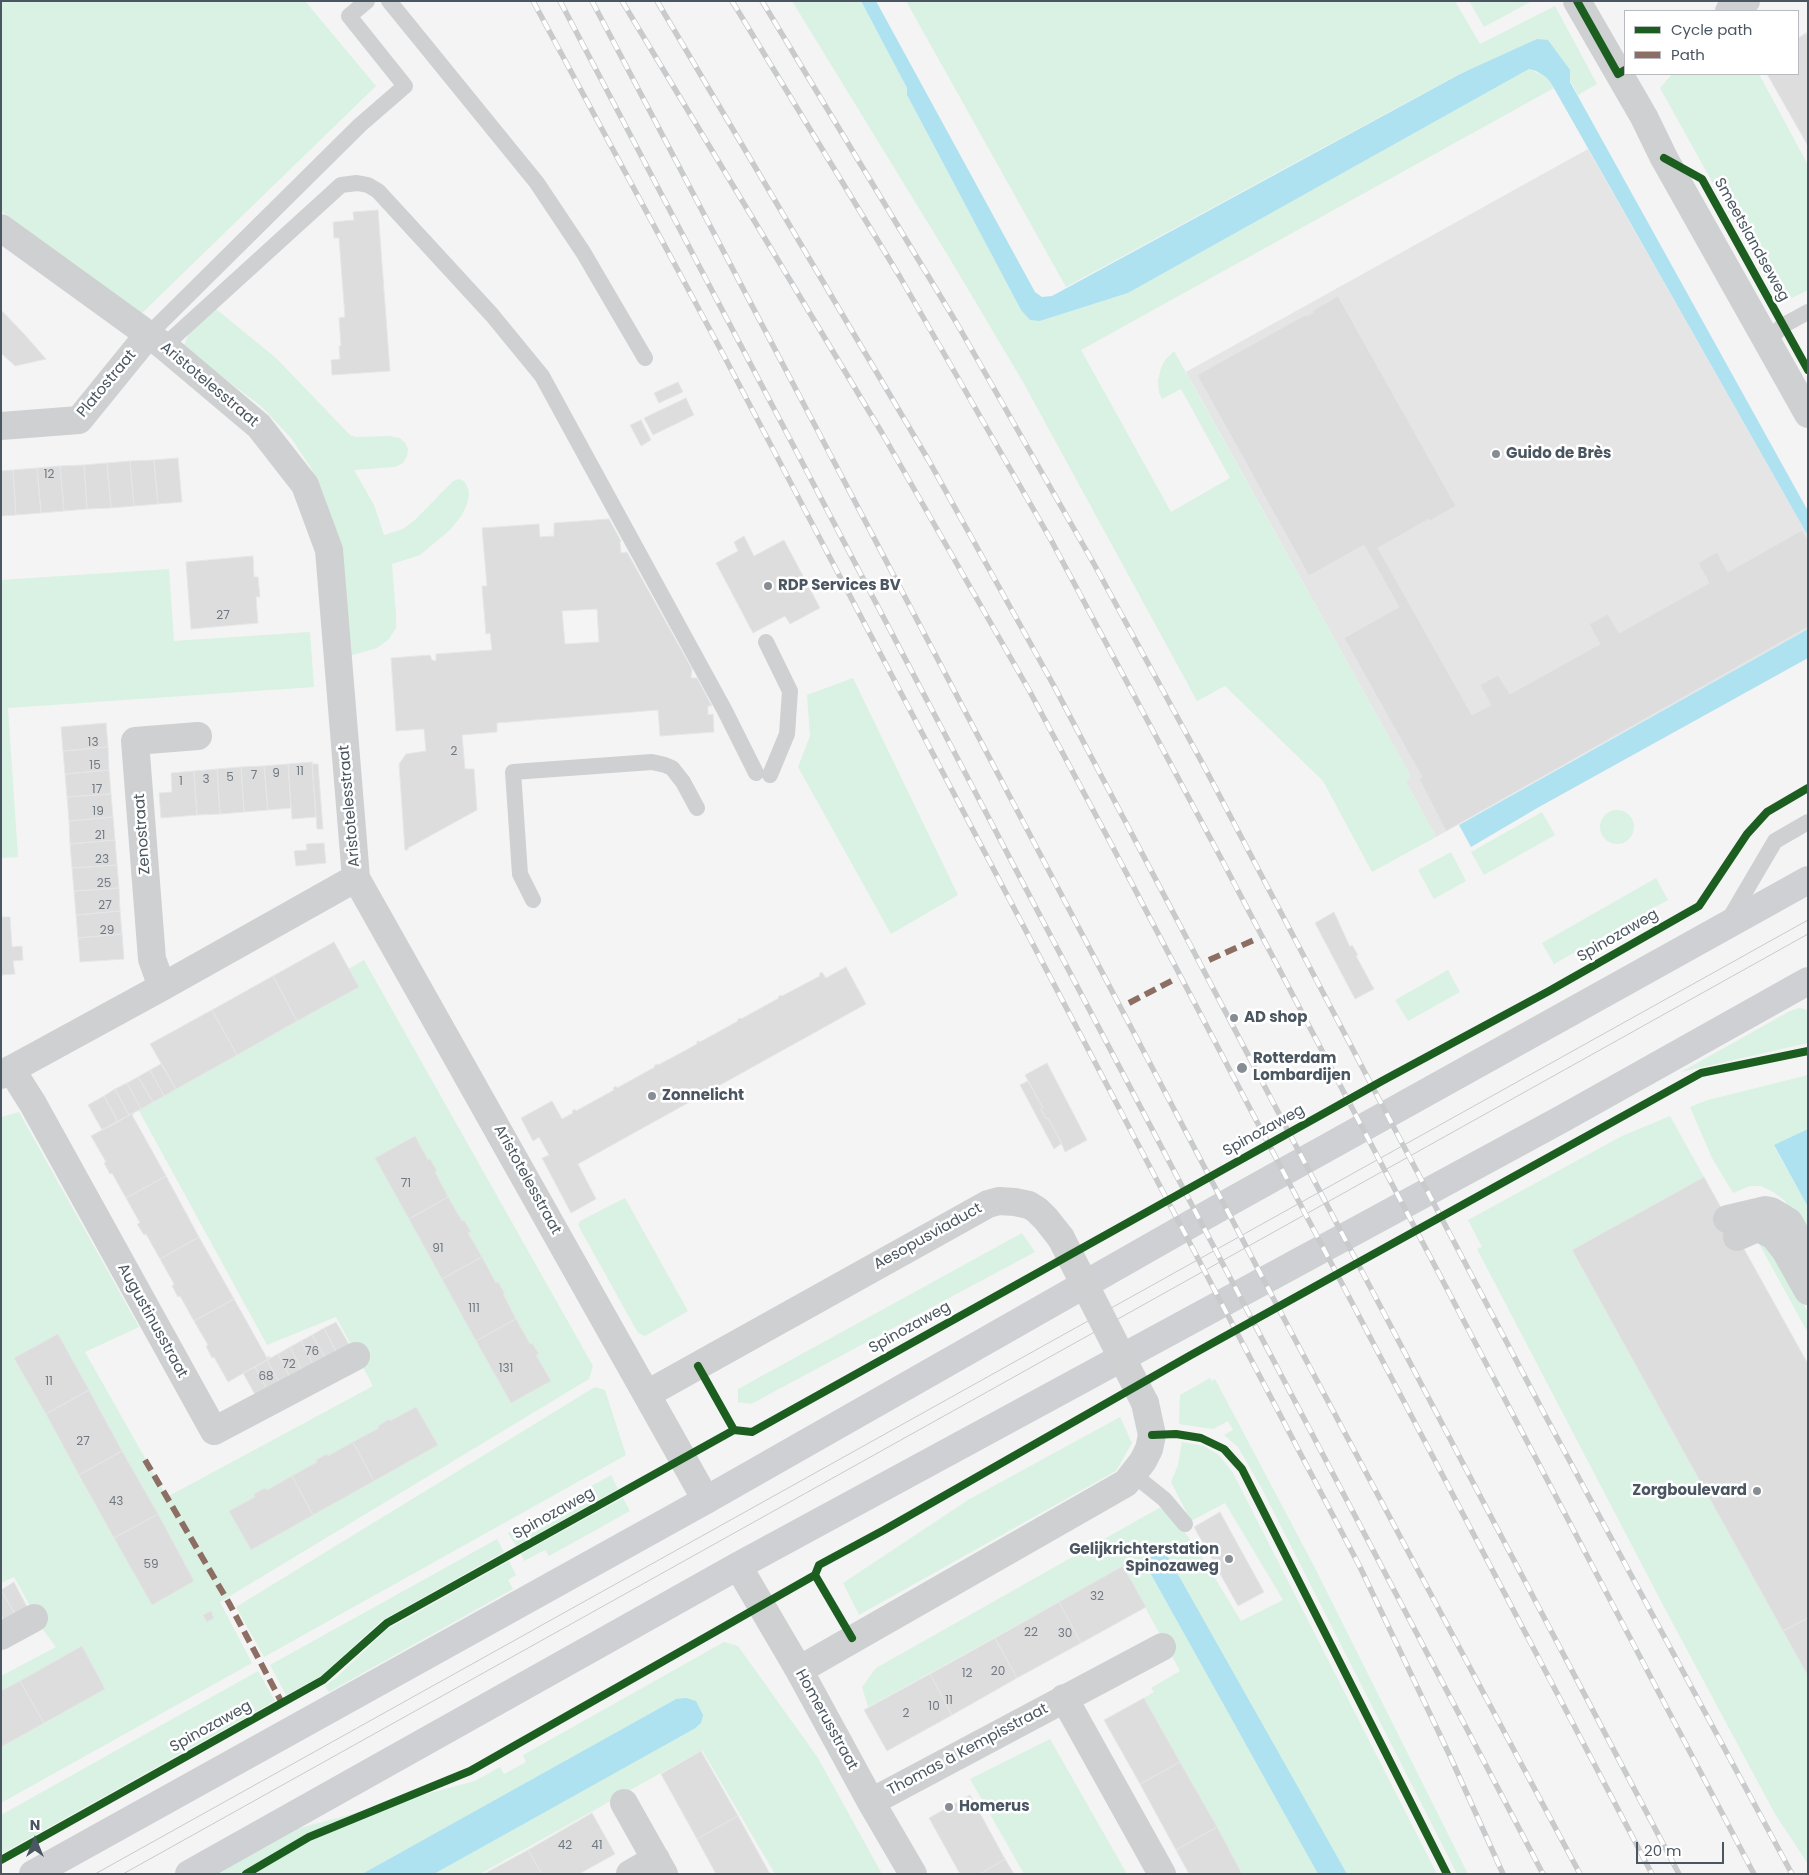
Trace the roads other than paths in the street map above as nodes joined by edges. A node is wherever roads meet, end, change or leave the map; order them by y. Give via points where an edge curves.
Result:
1 (368, 1) edge
2 (389, 1) edge
3 (1577, 1) edge
4 (1746, 1) edge
5 (1731, 10) edge
6 (1622, 72) edge
7 (1, 228) edge
8 (1808, 312) edge
9 (156, 341) junction
10 (1768, 342) junction
11 (645, 358) dead end
12 (1808, 414) edge
13 (1, 426) edge
14 (766, 642) dead end
15 (198, 736) dead end
16 (697, 808) dead end
17 (1808, 822) edge
18 (356, 878) junction
19 (1808, 880) edge
20 (533, 900) dead end
21 (1726, 926) junction
22 (1808, 981) edge
23 (162, 987) junction
24 (6, 1072) edge
25 (1808, 1256) edge
26 (1808, 1291) edge
27 (356, 1356) dead end
28 (647, 1394) junction
29 (1134, 1474) junction
30 (706, 1500) junction
31 (1186, 1524) dead end
32 (738, 1566) junction
33 (34, 1618) dead end
34 (1, 1636) edge
35 (1162, 1647) dead end
36 (799, 1670) junction
37 (1064, 1698) junction
38 (871, 1802) junction
39 (624, 1803) dead end
40 (660, 1866) edge
41 (33, 1874) edge
42 (190, 1874) edge
43 (630, 1874) edge
44 (913, 1874) edge
45 (1162, 1874) edge

1 - 9 lane via 349,16 405,86 360,125
2 - 11 lane via 537,183 583,252
3 - 6 street
4 - 5 street
6 - 10 street via 1664,158
7 - 9 street, Aristotelesstraat
8 - 10 lane, Smeetslandseweg via 1782,326
9 - 13 street, Platostraat via 79,420
9 - 14 lane via 341,185 368,185 378,191 492,316 542,376 725,711 763,774 786,734 790,690
9 - 18 street, Aristotelesstraat via 259,426 305,485 329,550
10 - 12 street
15 - 23 street, Zenostraat via 135,741 152,959
16 - 20 lane via 684,782 672,768 652,762 513,772 520,874
17 - 21 lane via 1775,840
18 - 23 street
18 - 28 street, Aristotelesstraat
19 - 21 main road
21 - 30 main road via 1233,1200
22 - 32 main road via 1552,1125
23 - 24 street
24 - 27 street, Augustinusstraat via 33,1104 214,1432
25 - 26 street via 1789,1222 1771,1211 1765,1210 1732,1228 1762,1230 1774,1236
28 - 29 street, Aesopusviaduct, bridge via 988,1204 1015,1202 1037,1210 1061,1238 1145,1403 1152,1435 1149,1449
28 - 30 street, Aristotelesstraat
29 - 31 lane via 1164,1499
29 - 36 street, Aesopusviaduct via 1126,1483
30 - 41 main road
32 - 36 street, Homerusstraat
32 - 42 main road
33 - 34 street
35 - 37 street, Thomas à Kempisstraat
36 - 38 street, Homerusstraat
37 - 38 street, Thomas à Kempisstraat
37 - 45 street, Thomas à Kempisstraat
38 - 44 street, Homerusstraat
39 - 40 street
40 - 43 street

